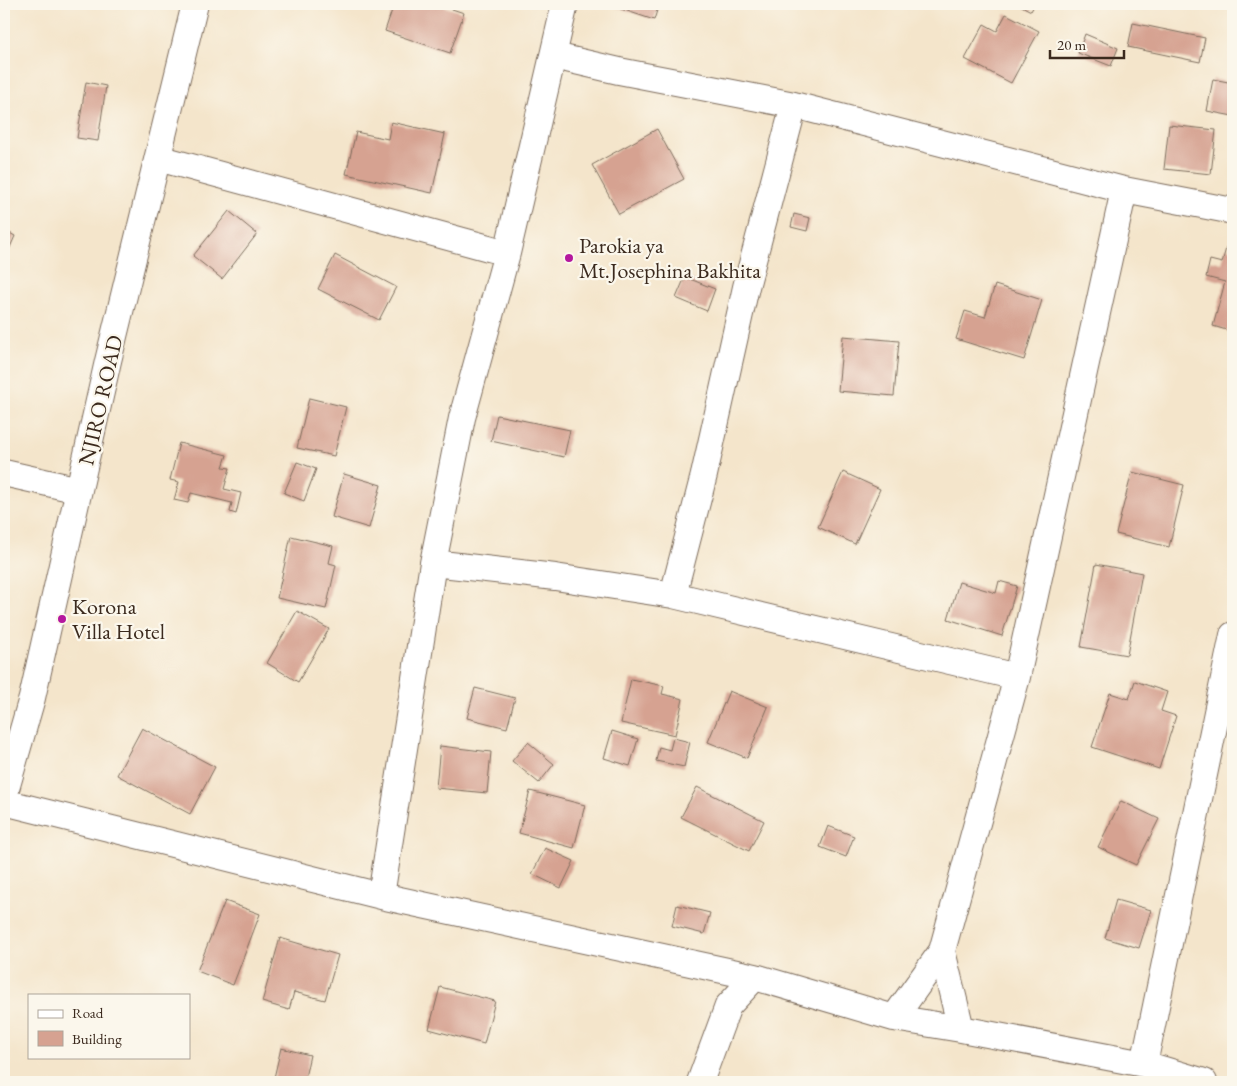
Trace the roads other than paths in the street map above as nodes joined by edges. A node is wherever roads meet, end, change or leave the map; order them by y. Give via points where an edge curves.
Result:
1 (195, 4) edge
2 (565, 4) edge
3 (554, 56) junction
4 (794, 105) junction
5 (158, 158) junction
6 (1124, 190) junction
7 (1233, 211) edge
8 (507, 253) junction
9 (4, 473) edge
10 (79, 490) junction
11 (433, 563) junction
12 (672, 595) junction
13 (1233, 635) edge
14 (1017, 677) junction
15 (4, 796) edge
16 (4, 802) edge
17 (381, 896) junction
18 (942, 951) junction
19 (695, 964) junction
20 (755, 977) junction
21 (728, 1006) junction
22 (894, 1018) junction
23 (961, 1029) junction
24 (1144, 1064) junction
25 (700, 1082) edge
26 (1204, 1082) edge

1 - 5 street, NJIRO ROAD
2 - 3 street
3 - 4 street
3 - 8 street
4 - 6 street
4 - 12 street via 746,287 704,475
5 - 8 street
5 - 10 street, NJIRO ROAD
6 - 7 street
6 - 14 street
8 - 11 street via 462,418
9 - 10 street
10 - 15 street, NJIRO ROAD via 32,698
11 - 12 street
11 - 17 street
12 - 14 street
13 - 24 street
14 - 18 street
16 - 17 street
17 - 19 street
18 - 22 street
18 - 23 street
19 - 20 street
19 - 21 street
20 - 21 street
20 - 22 street
21 - 25 street
22 - 23 street
23 - 24 street
24 - 26 street

